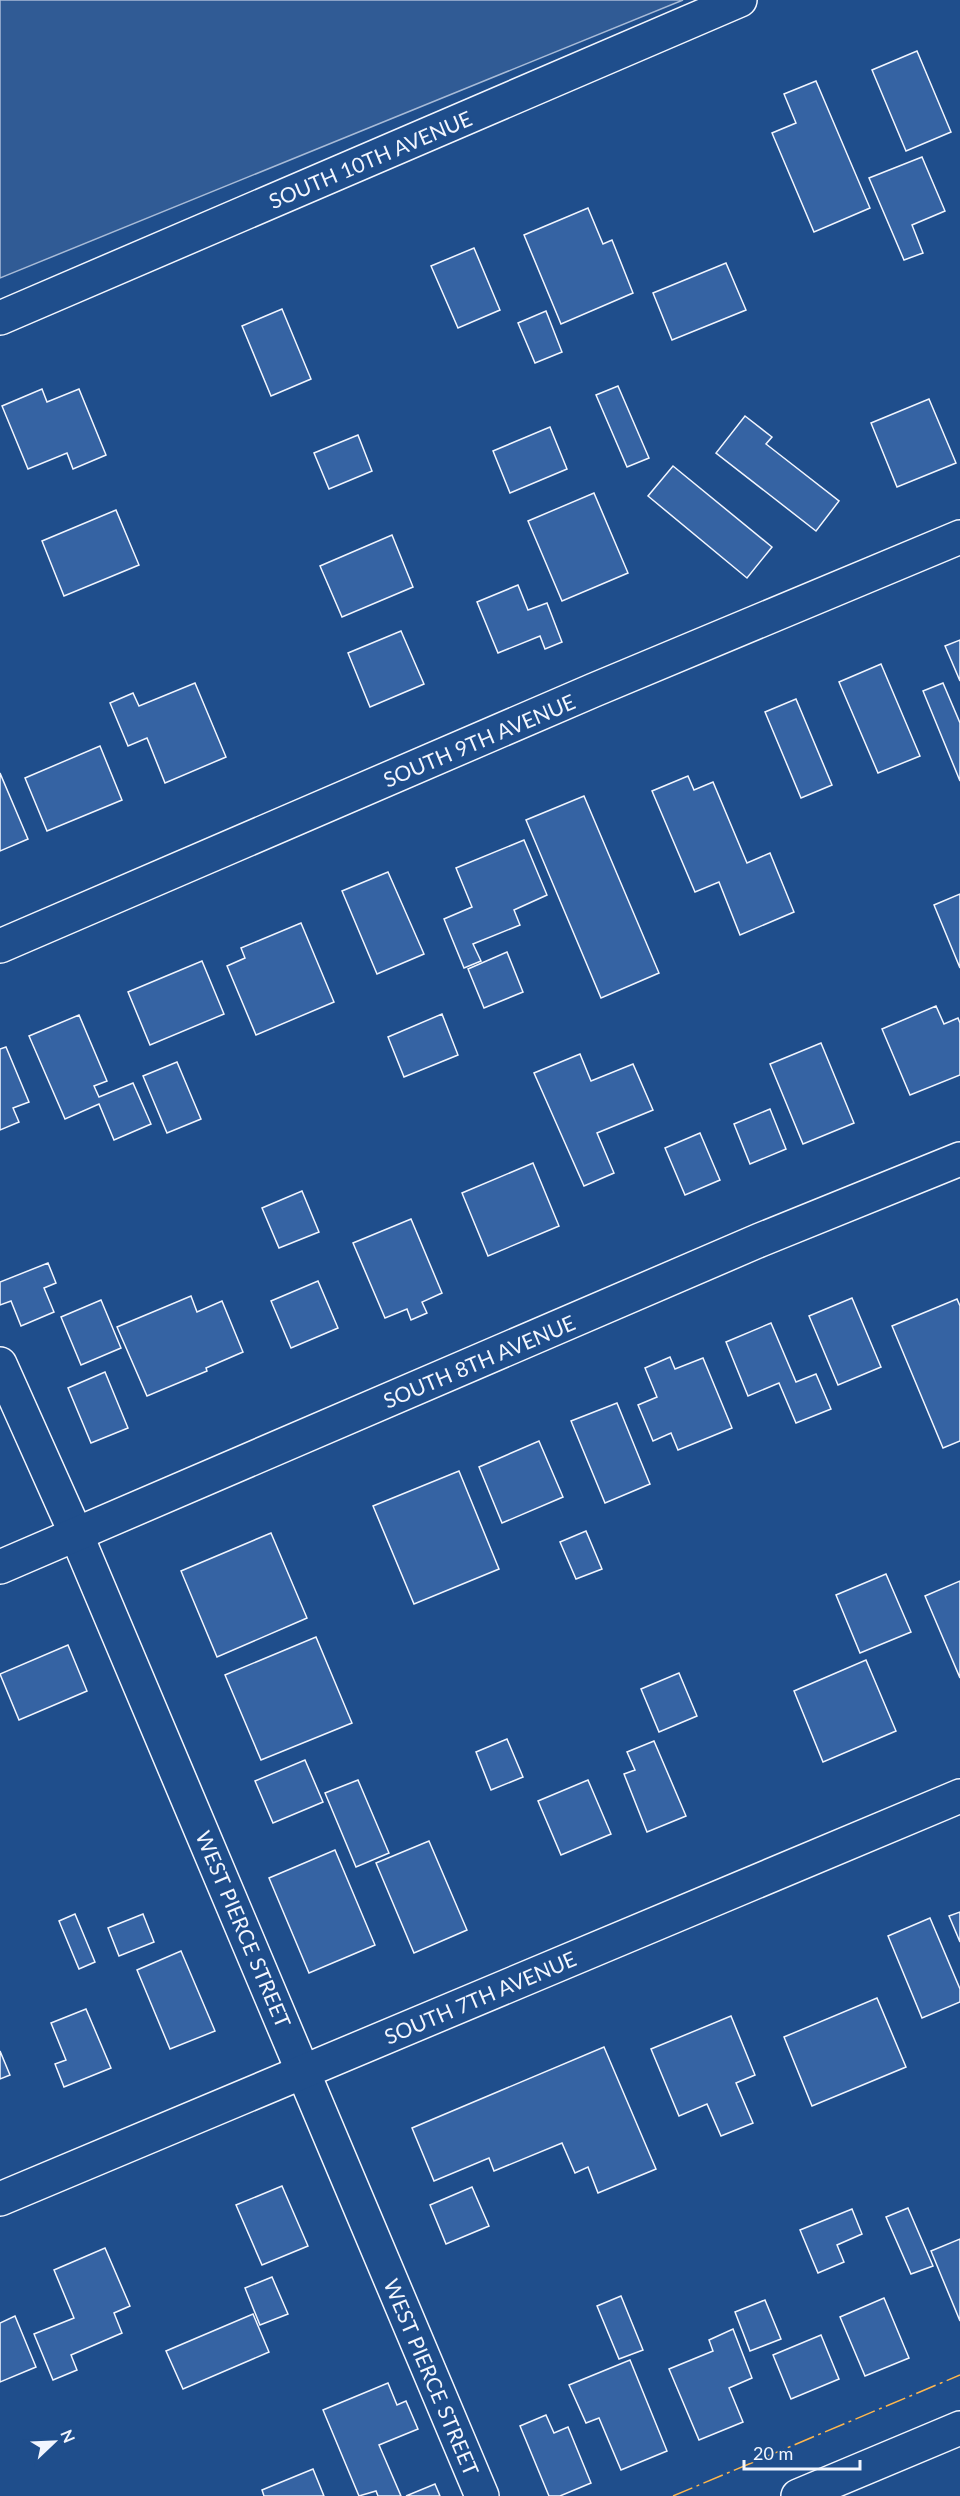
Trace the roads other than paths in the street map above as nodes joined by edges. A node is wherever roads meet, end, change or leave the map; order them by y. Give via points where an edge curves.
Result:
1 (740, 0) edge
2 (0, 318) edge
3 (960, 537) edge
4 (0, 946) edge
5 (960, 1159) edge
6 (0, 1364) edge
7 (76, 1534) junction
8 (0, 1567) edge
9 (960, 1796) edge
10 (304, 2071) junction
11 (0, 2199) edge
12 (960, 2428) edge
13 (482, 2496) edge
14 (798, 2496) edge

1 - 2 street, SOUTH 10TH AVENUE
3 - 4 street, SOUTH 9TH AVENUE
5 - 7 street, SOUTH 8TH AVENUE via 760,1240
6 - 7 street, WEST PIERCE STREET
7 - 8 street, SOUTH 8TH AVENUE
7 - 10 street, WEST PIERCE STREET
9 - 10 street, SOUTH 7TH AVENUE
10 - 11 street, SOUTH 7TH AVENUE
10 - 13 street, WEST PIERCE STREET
12 - 14 street

